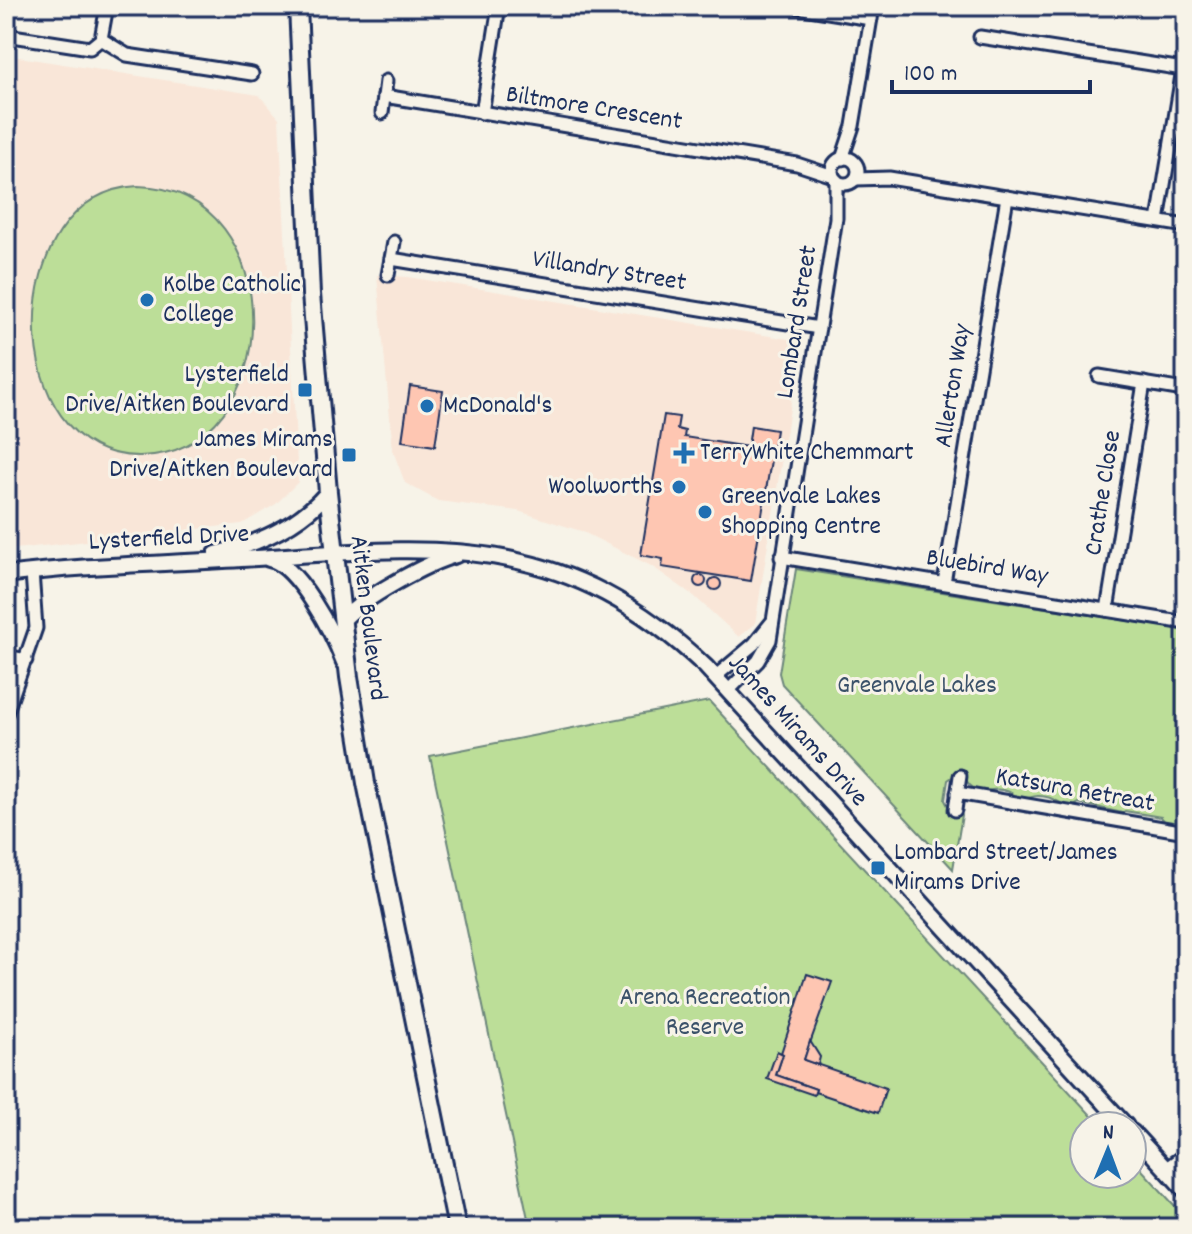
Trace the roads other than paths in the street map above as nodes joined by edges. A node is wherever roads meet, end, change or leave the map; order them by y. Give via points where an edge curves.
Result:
1 (107, 6) edge
2 (298, 6) edge
3 (499, 6) edge
4 (791, 6) edge
5 (873, 6) edge
6 (871, 19) junction
7 (6, 35) edge
8 (980, 37) dead end
9 (101, 39) junction
10 (1186, 51) edge
11 (1183, 69) junction
12 (252, 74) dead end
13 (386, 81) dead end
14 (384, 96) junction
15 (382, 113) dead end
16 (482, 113) junction
17 (797, 164) junction
18 (849, 169) junction
19 (834, 178) junction
20 (1007, 197) junction
21 (836, 218) junction
22 (1158, 221) junction
23 (1186, 226) edge
24 (394, 242) dead end
25 (391, 259) junction
26 (388, 275) dead end
27 (819, 328) junction
28 (1099, 376) dead end
29 (1144, 383) junction
30 (1178, 389) dead end
31 (328, 492) junction
32 (472, 552) junction
33 (334, 553) junction
34 (781, 557) junction
35 (261, 558) junction
36 (176, 562) junction
37 (32, 572) junction
38 (6, 575) edge
39 (944, 583) junction
40 (1107, 610) junction
41 (342, 621) junction
42 (771, 623) junction
43 (1186, 623) edge
44 (6, 656) edge
45 (26, 660) junction
46 (349, 677) junction
47 (715, 677) junction
48 (728, 691) junction
49 (6, 714) edge
50 (960, 776) dead end
51 (957, 793) junction
52 (955, 810) dead end
53 (1186, 832) edge
54 (1111, 1110) edge
55 (1148, 1150) edge
56 (1186, 1154) edge
57 (1186, 1166) edge
58 (1170, 1174) junction
59 (1186, 1191) edge
60 (457, 1228) edge

1 - 9 street
2 - 31 main road, Aitken Boulevard via 311,294
3 - 16 street
4 - 6 street
5 - 6 street, Lombard Street
6 - 18 street, Lombard Street
7 - 9 street via 90,48
8 - 11 street
9 - 12 street via 127,55
10 - 11 street
11 - 22 street
13 - 14 street
14 - 15 street
14 - 16 street, Biltmore Crescent
16 - 17 street, Biltmore Crescent
17 - 18 street, Biltmore Crescent
17 - 19 street, Biltmore Crescent
18 - 19 street, Lombard Street
18 - 19 street, Biltmore Crescent via 842,184
18 - 20 street, Biltmore Crescent
18 - 21 street, Lombard Street
19 - 21 street, Lombard Street
20 - 22 street, Biltmore Crescent
20 - 39 street, Allerton Way
21 - 27 street, Lombard Street
22 - 23 street, Biltmore Crescent
24 - 25 street
25 - 26 street
25 - 27 street, Villandry Street
27 - 34 street, Lombard Street
28 - 29 street
29 - 30 street
29 - 40 street, Crathe Close
31 - 33 main road, Aitken Boulevard
31 - 36 street via 281,530 239,548
32 - 33 street, James Mirams Drive
32 - 41 street via 412,574
32 - 47 street, James Mirams Drive via 533,563 609,594 667,632
33 - 35 street, Lysterfield Drive
33 - 41 main road, Aitken Boulevard
34 - 39 street, Bluebird Way
34 - 42 street, Lombard Street
35 - 36 street, Lysterfield Drive
35 - 46 street via 279,561 291,571 317,608
36 - 37 street, Lysterfield Drive
37 - 38 street, Lysterfield Drive
37 - 45 street via 36,628
39 - 40 street, Bluebird Way
40 - 43 street, Bluebird Way
41 - 46 main road, Aitken Boulevard
42 - 47 street
42 - 48 street, Lombard Street via 765,651
44 - 45 street
45 - 49 street
46 - 60 main road, Aitken Boulevard
47 - 48 street, James Mirams Drive
48 - 54 street, James Mirams Drive
50 - 51 street, Katsura Retreat
51 - 52 street, Katsura Retreat
51 - 53 street, Katsura Retreat
55 - 58 street
56 - 58 street
57 - 58 street
58 - 59 street

